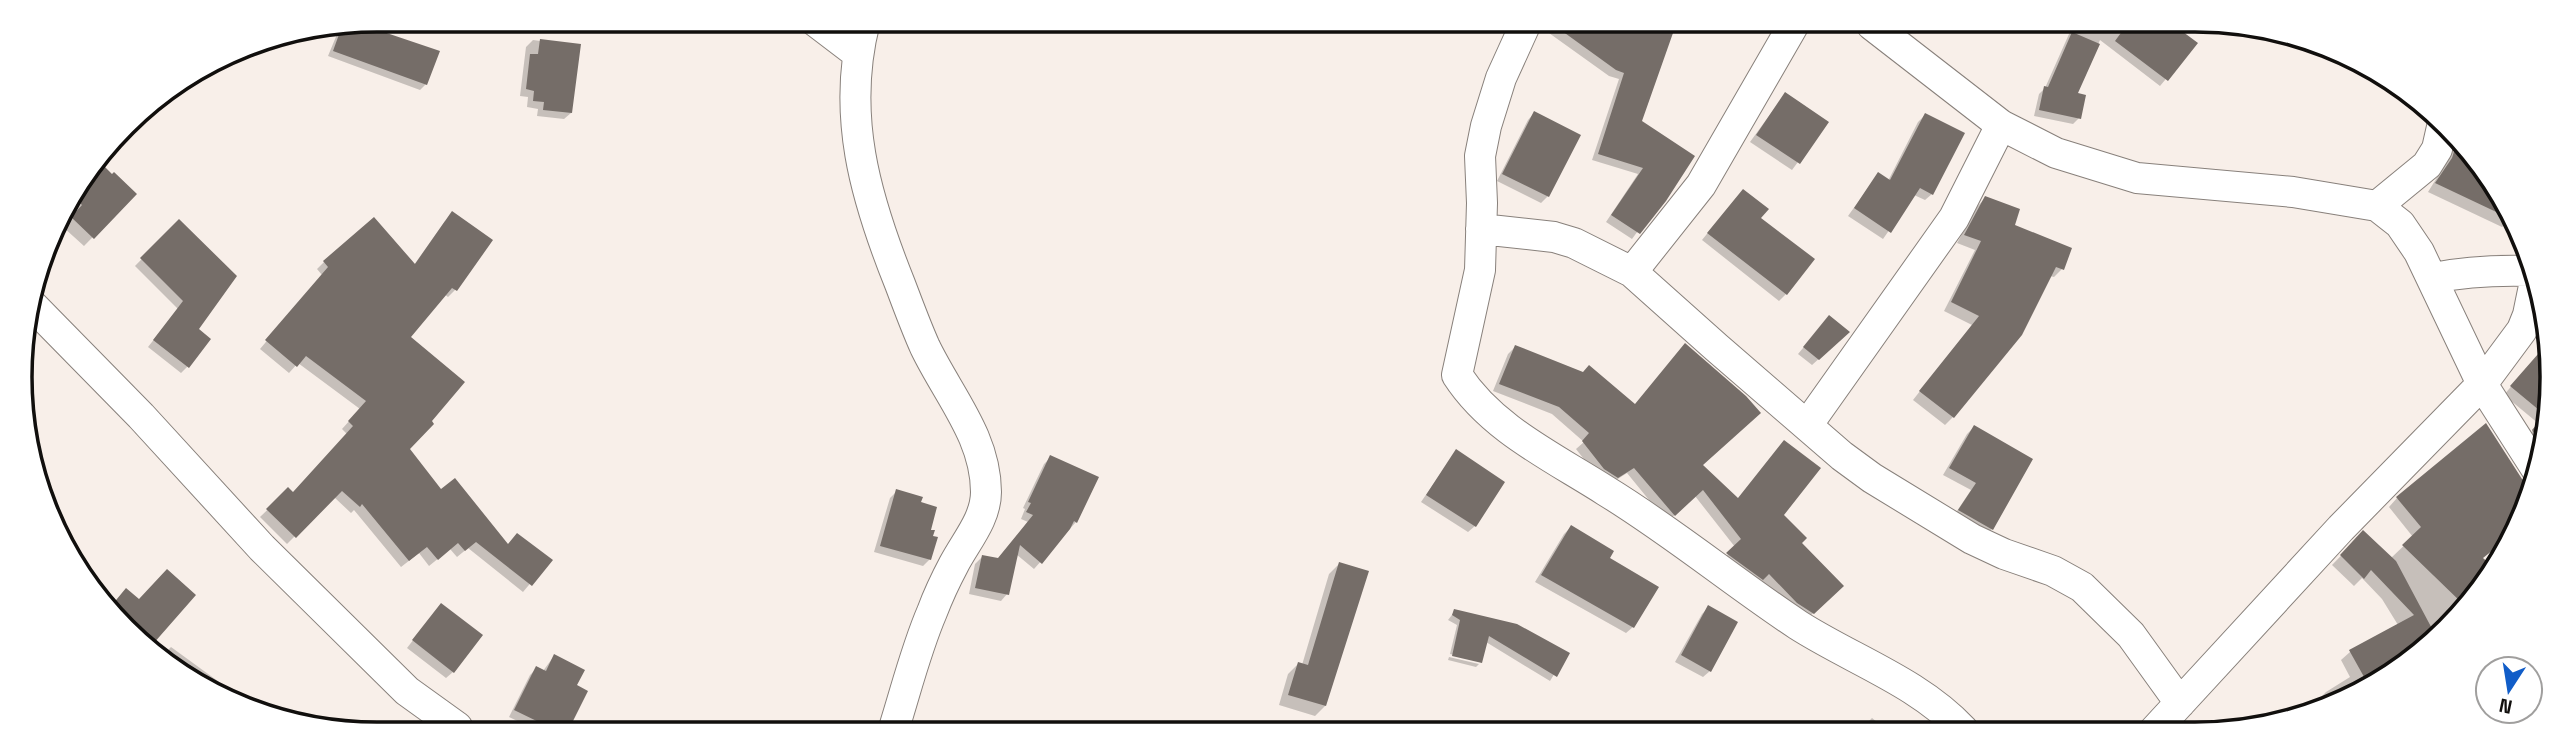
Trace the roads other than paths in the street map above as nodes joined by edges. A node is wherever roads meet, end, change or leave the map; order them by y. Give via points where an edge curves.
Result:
1 (829, 32) edge
2 (862, 32) edge
3 (1522, 32) edge
4 (1789, 32) edge
5 (1881, 32) edge
6 (857, 53) junction
7 (2001, 125) junction
8 (2440, 134) edge
9 (2377, 206) junction
10 (1481, 229) junction
11 (2524, 271) edge
12 (1632, 272) junction
13 (2434, 278) junction
14 (2532, 298) edge
15 (38, 311) edge
16 (2482, 384) junction
17 (1808, 424) junction
18 (2530, 460) edge
19 (2180, 704) junction
20 (450, 722) edge
21 (896, 722) edge
22 (1956, 722) edge
23 (2163, 722) edge

1 - 6 street
2 - 6 street
3 - 10 street via 1500,78 1486,125 1480,156
4 - 12 street via 1702,185
5 - 7 street
6 - 21 street via 855,130 865,184 926,349 962,411 984,464 986,495 979,521 931,614
7 - 9 street via 2056,153 2137,178 2292,192
7 - 17 street via 1954,218
8 - 9 street via 2427,166
9 - 13 street via 2400,224
10 - 12 street via 1564,240
10 - 22 street via 1480,270 1457,375 1470,396 1500,424 1617,498 1738,585 1909,687
11 - 13 street via 2483,270
12 - 17 street
13 - 16 street
14 - 16 street via 2522,330
15 - 20 street via 262,548 407,691
16 - 18 street
16 - 19 street via 2341,528
17 - 19 street via 1842,456 1918,508 1972,539 2082,587 2131,635
19 - 23 street

